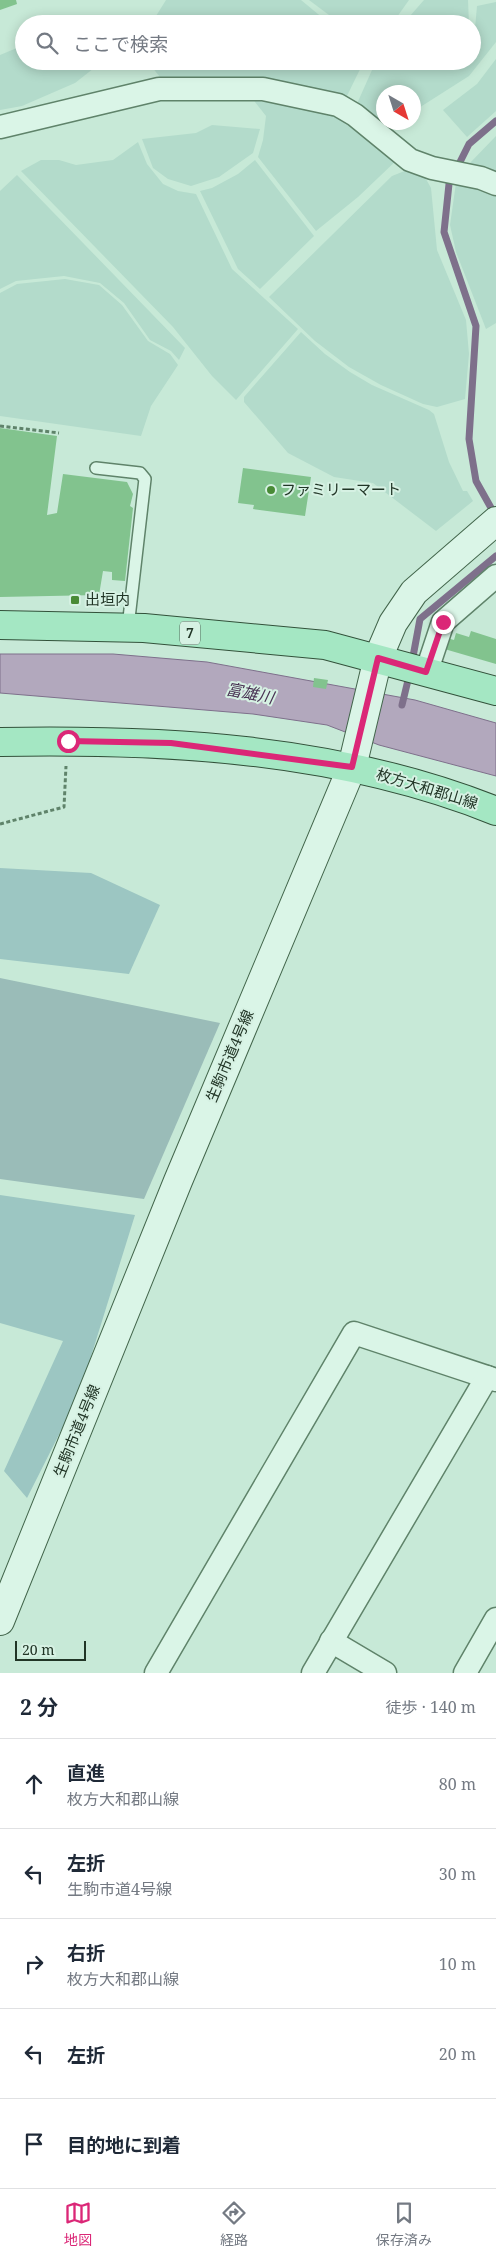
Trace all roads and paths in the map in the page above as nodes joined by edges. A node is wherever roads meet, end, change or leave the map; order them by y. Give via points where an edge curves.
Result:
1 (0, 128) edge
2 (496, 184) edge
3 (2, 427) edge
4 (59, 434) dead end
5 (96, 468) dead end
6 (496, 521) edge
7 (496, 576) edge
8 (0, 625) edge
9 (128, 627) junction
10 (378, 658) junction
11 (426, 672) junction
12 (496, 691) edge
13 (68, 741) junction
14 (0, 742) edge
15 (352, 767) junction
16 (496, 811) edge
17 (0, 824) edge
18 (491, 1379) edge
19 (496, 1620) edge
20 (0, 1621) edge
21 (331, 1641) junction
22 (156, 1673) edge
23 (313, 1673) edge
24 (385, 1673) edge
25 (464, 1673) edge

1 - 2 street via 159,89 263,89 338,105 410,160
3 - 4 path
5 - 9 lane via 140,473 145,479
6 - 10 street, 生駒市道4号線 via 414,592 395,618
7 - 11 street via 443,622
8 - 9 main road, 7
9 - 10 main road, 7 via 325,645
10 - 11 main road, 7
10 - 15 street, 生駒市道4号線
11 - 12 main road, 7
13 - 14 main road, 枚方大和郡山線
13 - 15 main road, 枚方大和郡山線 via 171,743
13 - 17 path via 64,807
15 - 16 main road, 枚方大和郡山線 via 472,801
15 - 20 street, 生駒市道4号線 via 178,1181
18 - 21 street
18 - 22 street via 354,1333
19 - 25 street
21 - 23 street
21 - 24 street

